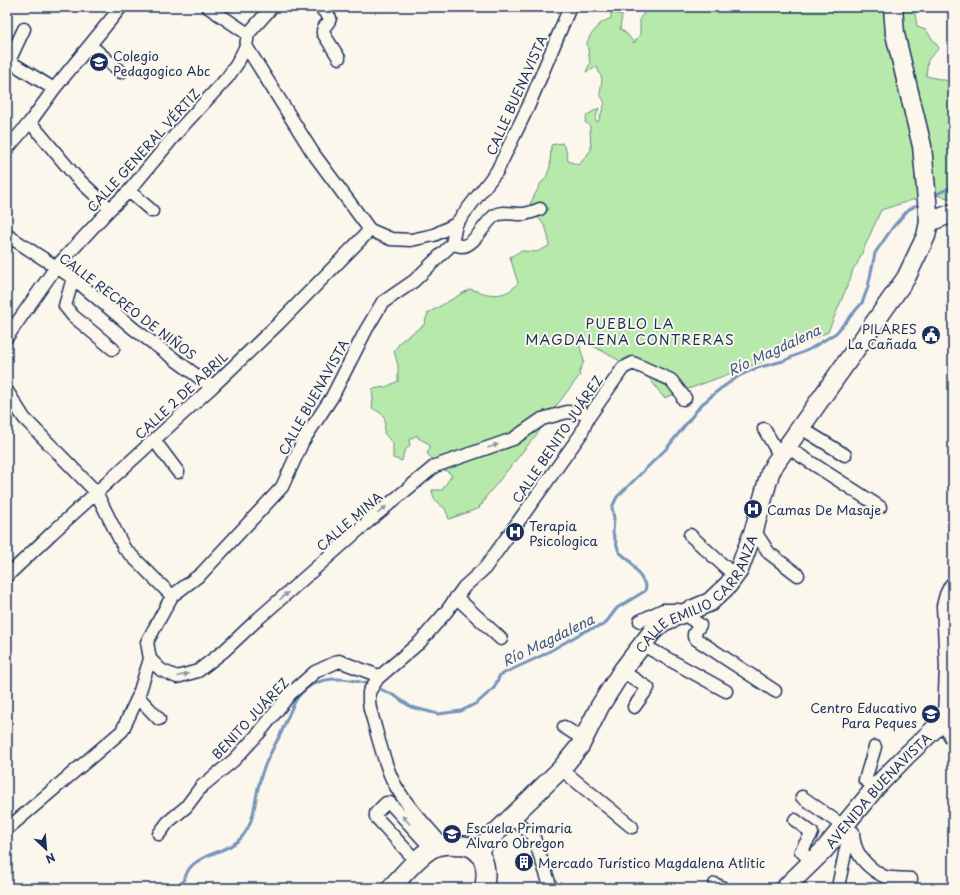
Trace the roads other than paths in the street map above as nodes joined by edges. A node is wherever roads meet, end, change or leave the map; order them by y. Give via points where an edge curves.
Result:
1 (121, 7) edge
2 (208, 7) edge
3 (272, 7) edge
4 (320, 7) edge
5 (570, 7) edge
6 (892, 7) edge
7 (24, 29) dead end
8 (247, 40) junction
9 (90, 45) junction
10 (339, 58) dead end
11 (8, 61) edge
12 (121, 72) dead end
13 (54, 89) junction
14 (30, 122) junction
15 (7, 149) edge
16 (129, 191) junction
17 (110, 209) junction
18 (540, 209) dead end
19 (928, 209) junction
20 (152, 211) dead end
21 (953, 213) edge
22 (456, 224) junction
23 (370, 230) junction
24 (9, 241) edge
25 (452, 244) junction
26 (56, 267) junction
27 (73, 278) junction
28 (7, 337) edge
29 (113, 349) dead end
30 (212, 387) junction
31 (7, 391) edge
32 (683, 399) dead end
33 (588, 418) junction
34 (801, 428) junction
35 (764, 430) dead end
36 (154, 440) junction
37 (783, 452) junction
38 (845, 455) dead end
39 (178, 472) dead end
40 (96, 492) junction
41 (880, 507) dead end
42 (754, 530) junction
43 (690, 535) dead end
44 (798, 575) dead end
45 (7, 576) edge
46 (735, 576) junction
47 (952, 589) edge
48 (172, 596) junction
49 (456, 597) junction
50 (683, 613) junction
51 (640, 621) dead end
52 (501, 639) dead end
53 (641, 644) junction
54 (150, 659) junction
55 (622, 671) junction
56 (379, 677) junction
57 (726, 691) dead end
58 (774, 691) dead end
59 (138, 697) junction
60 (634, 708) dead end
61 (946, 717) junction
62 (159, 719) dead end
63 (564, 727) dead end
64 (953, 736) edge
65 (583, 739) junction
66 (875, 747) dead end
67 (561, 769) junction
68 (876, 787) junction
69 (802, 797) dead end
70 (511, 818) junction
71 (849, 819) junction
72 (796, 820) dead end
73 (8, 827) edge
74 (632, 827) dead end
75 (159, 834) dead end
76 (438, 846) junction
77 (477, 851) junction
78 (416, 861) junction
79 (812, 862) junction
80 (911, 879) dead end
81 (391, 888) edge
82 (484, 888) edge
83 (551, 888) edge
84 (785, 888) edge
85 (840, 888) edge

1 - 9 street
2 - 8 street
3 - 8 street, CALLE GENERAL VÉRTIZ
4 - 10 street via 330,18 323,33
5 - 22 street, CALLE BUENAVISTA via 528,107 497,171
6 - 19 street via 895,34 922,146
7 - 11 street
8 - 16 street, CALLE GENERAL VÉRTIZ via 237,64 227,78
8 - 23 street via 313,153
9 - 12 street
9 - 13 street
11 - 13 street
13 - 14 street
14 - 15 street
14 - 17 street via 76,177
16 - 17 street, CALLE GENERAL VÉRTIZ
16 - 20 street
17 - 26 street, CALLE GENERAL VÉRTIZ
18 - 25 street via 523,214 497,214 473,241 462,246
19 - 21 street
19 - 34 street, CALLE EMILIO CARRANZA via 926,236 906,278
22 - 23 street via 434,235 411,240 391,239
22 - 25 street, CALLE BUENAVISTA
23 - 30 street, CALLE 2 DE ABRIL
24 - 26 street, CALLE RECREO DE NIÑOS
25 - 48 street, CALLE BUENAVISTA via 414,281 382,303 332,397 303,441 282,487 201,574
26 - 27 street, CALLE RECREO DE NIÑOS
26 - 28 street, CALLE GENERAL VÉRTIZ
27 - 29 street via 65,306 73,316
27 - 30 street, CALLE RECREO DE NIÑOS via 134,329
30 - 36 street, CALLE 2 DE ABRIL
31 - 40 street via 24,418
32 - 33 street, CALLE BENITO JUÁREZ via 685,398 671,380 633,363 623,368
33 - 49 street, CALLE BENITO JUÁREZ via 582,434 485,568 464,586
54 -> 33 street, CALLE MINA via 161,670 177,677 198,671 435,466 513,439 542,419 567,412 583,413
34 - 37 street, CALLE EMILIO CARRANZA
34 - 38 street
35 - 37 street
36 - 39 street
36 - 40 street, CALLE 2 DE ABRIL
37 - 41 street
37 - 42 street, CALLE EMILIO CARRANZA via 770,473
40 - 45 street, CALLE 2 DE ABRIL
40 - 48 street via 124,548
42 - 44 street via 769,553
42 - 46 street, CALLE EMILIO CARRANZA
43 - 46 street
46 - 50 street, CALLE EMILIO CARRANZA via 710,602
47 - 61 street via 946,606 950,667
48 - 54 street, CALLE BUENAVISTA via 147,642
49 - 52 street
49 - 56 street, CALLE BENITO JUÁREZ via 420,642
50 - 51 street via 678,610 663,610
50 - 53 street, CALLE EMILIO CARRANZA via 664,622
50 - 58 street via 700,625 694,634 696,639
53 - 55 street, CALLE EMILIO CARRANZA
53 - 57 street
54 - 59 street, CALLE BUENAVISTA
55 - 60 street via 648,688
55 - 65 street, CALLE EMILIO CARRANZA
56 - 75 street, BENITO JUÁREZ via 339,661 315,672 290,694 254,739 234,760 201,787 186,807 168,822
56 - 76 street, CALLE BENITO JUÁREZ via 369,692 370,709 387,765 407,804
59 - 62 street
59 - 73 street, CALLE BUENAVISTA via 122,731
61 - 64 street
61 - 68 street, AVENIDA BUENAVISTA
63 - 65 street
65 - 67 street, CALLE EMILIO CARRANZA
66 - 68 street via 865,780
67 - 70 street, CALLE EMILIO CARRANZA
67 - 74 street
68 - 71 street, AVENIDA BUENAVISTA
69 - 71 street
70 - 77 street, CALLE EMILIO CARRANZA
70 - 83 street via 533,835
71 - 79 street, AVENIDA BUENAVISTA
71 - 80 street via 853,841 859,856 867,866 886,877
71 - 85 street
72 - 79 street via 812,833 801,851
76 - 77 street via 469,846
76 - 78 street
76 -> 78 street via 390,803 386,803 376,813 376,817
77 - 82 street via 485,866
78 - 81 street
79 - 84 street, AVENIDA BUENAVISTA

